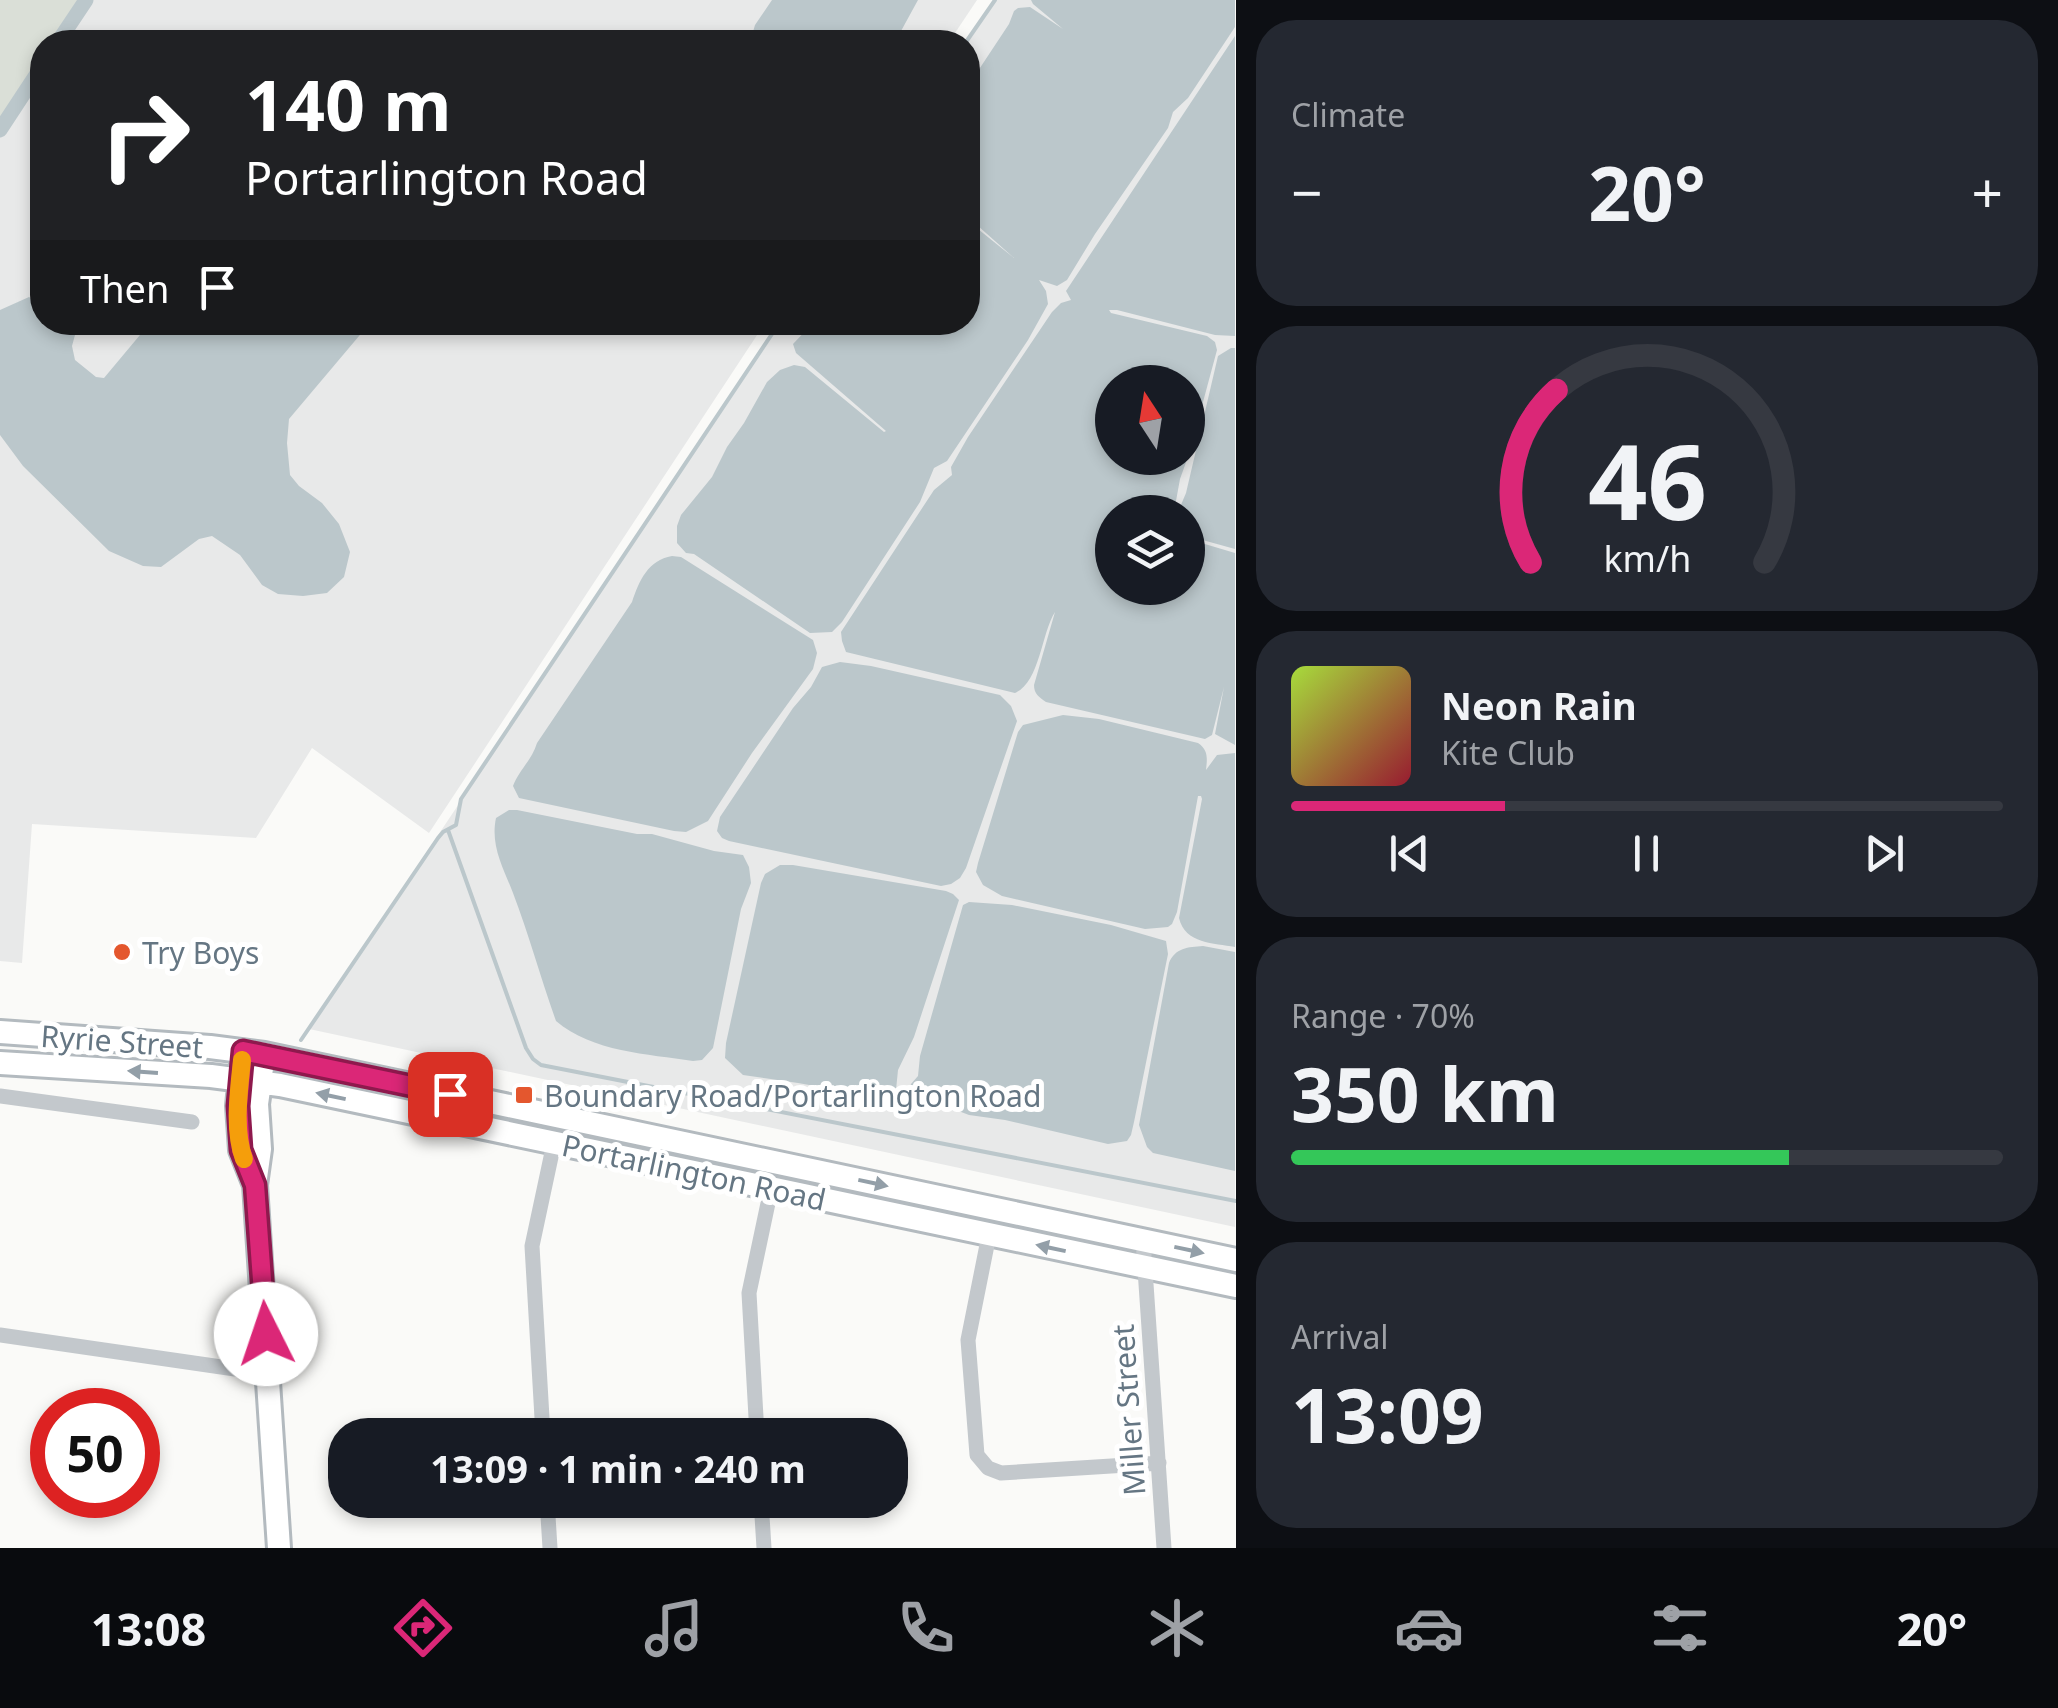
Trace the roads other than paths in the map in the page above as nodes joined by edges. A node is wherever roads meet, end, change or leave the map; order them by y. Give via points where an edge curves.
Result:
1 (0, 1032) edge
2 (254, 1053) junction
3 (0, 1063) edge
4 (250, 1081) junction
5 (0, 1096) edge
6 (192, 1122) dead end
7 (554, 1143) junction
8 (771, 1189) junction
9 (989, 1235) junction
10 (1143, 1240) junction
11 (1236, 1260) edge
12 (1146, 1268) junction
13 (1236, 1286) edge
14 (0, 1335) edge
15 (268, 1372) junction
16 (543, 1418) edge
17 (756, 1418) edge
18 (1158, 1463) junction
19 (549, 1518) edge
20 (762, 1518) edge
21 (279, 1548) edge
22 (550, 1548) edge
23 (764, 1548) edge
24 (1164, 1548) edge

1 - 2 main road, Ryrie Street
2 - 4 main road
2 -> 10 main road, Portarlington Road
4 -> 3 main road, Ryrie Street
7 -> 4 main road, Portarlington Road
4 - 15 main road via 238,1106 241,1150 255,1185
5 - 6 street
7 - 8 main road, Portarlington Road
7 - 16 street via 532,1246
8 - 9 main road, Portarlington Road
8 - 17 street via 749,1293
12 -> 9 main road, Portarlington Road
9 - 18 street via 968,1340 978,1455 1002,1473
10 -> 11 main road, Portarlington Road
10 - 12 street
12 - 13 main road, Portarlington Road
12 - 18 street, Miller Street
14 - 15 street
15 - 21 main road
18 - 24 street, Miller Street
19 - 22 street
20 - 23 street

